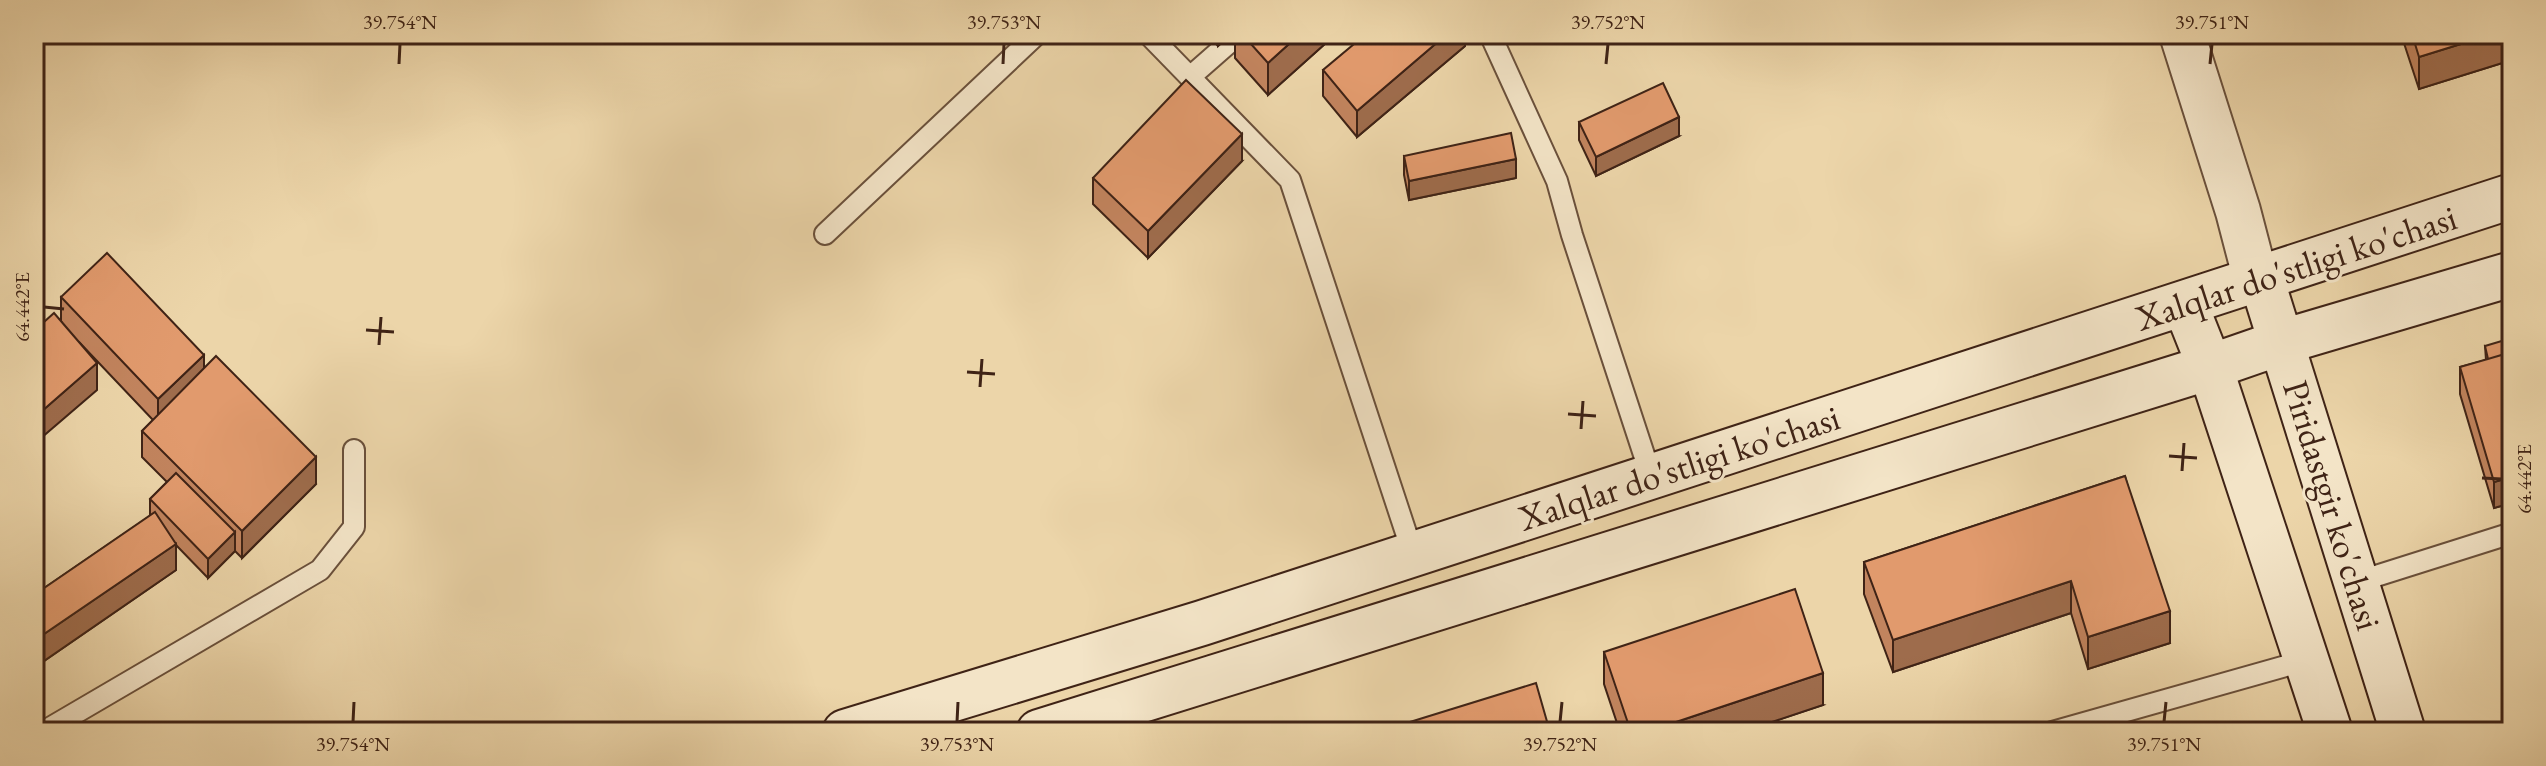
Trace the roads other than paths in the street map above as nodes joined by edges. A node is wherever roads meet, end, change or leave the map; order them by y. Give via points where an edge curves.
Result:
1 (1037, 34) edge
2 (1148, 34) edge
3 (1239, 34) edge
4 (1490, 34) edge
5 (2182, 34) edge
6 (1190, 77) junction
7 (2512, 196) edge
8 (825, 234) dead end
9 (2512, 274) edge
10 (2258, 279) junction
11 (2185, 304) junction
12 (2282, 342) junction
13 (2210, 367) junction
14 (354, 450) dead end
15 (1651, 476) junction
16 (2512, 533) edge
17 (1413, 554) junction
18 (2357, 582) junction
19 (2307, 660) junction
20 (43, 732) edge
21 (845, 732) edge
22 (1039, 732) edge
23 (2052, 732) edge
24 (2330, 732) edge
25 (2403, 732) edge

1 - 8 lane
2 - 6 lane
3 - 6 lane
4 - 15 lane via 1557,181
5 - 10 main road, Piridastgir ko'chasi
6 - 17 lane via 1290,180
7 - 10 main road, Xalqlar do'stligi ko'chasi
9 - 12 main road, Xalqlar do'stligi ko'chasi
10 - 11 main road, Xalqlar do'stligi ko'chasi
10 - 12 main road, Piridastgir ko'chasi
11 - 13 main road, Piridastgir ko'chasi
11 - 15 main road, Xalqlar do'stligi ko'chasi
12 - 13 main road, Xalqlar do'stligi ko'chasi
12 - 18 main road, Piridastgir ko'chasi
13 - 19 main road, Piridastgir ko'chasi
13 - 22 main road, Xalqlar do'stligi ko'chasi
14 - 20 lane via 354,527 320,570
15 - 17 main road, Xalqlar do'stligi ko'chasi
16 - 18 lane
17 - 21 main road, Xalqlar do'stligi ko'chasi
18 - 25 main road, Piridastgir ko'chasi
19 - 23 lane
19 - 24 main road, Piridastgir ko'chasi

